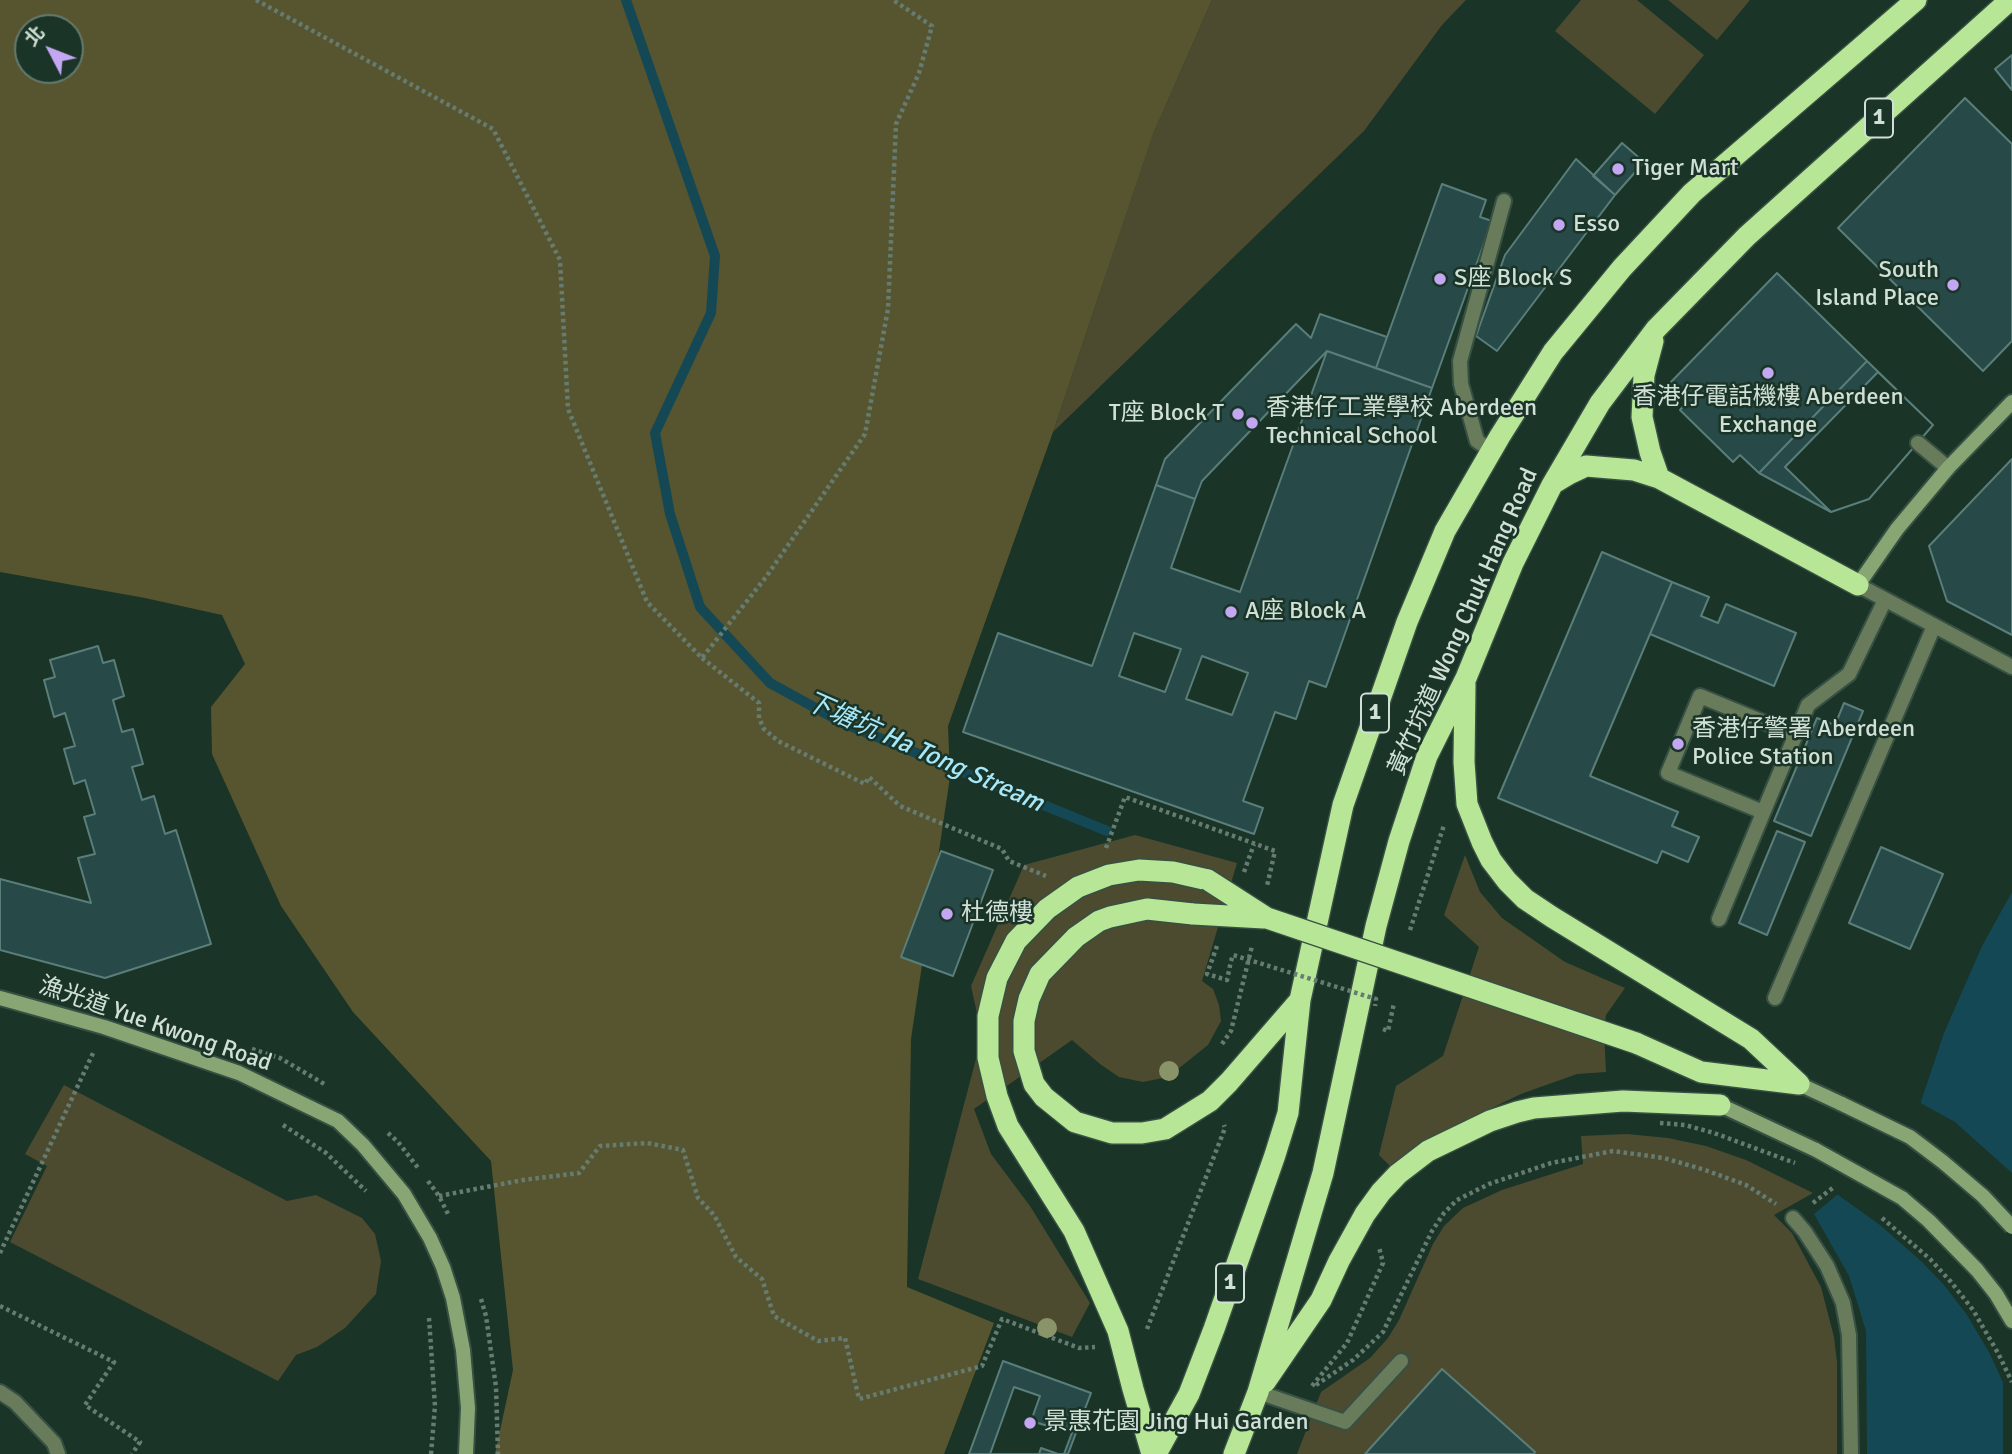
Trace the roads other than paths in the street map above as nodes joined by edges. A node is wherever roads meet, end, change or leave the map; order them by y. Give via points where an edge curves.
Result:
1 (1916, 0) edge
2 (2011, 0) edge
3 (1504, 201) dead end
4 (1656, 329) junction
5 (2012, 402) edge
6 (1918, 443) dead end
7 (1492, 451) junction
8 (1948, 468) junction
9 (1659, 478) junction
10 (1552, 485) junction
11 (1858, 585) junction
12 (1885, 600) junction
13 (1934, 626) junction
14 (2012, 667) edge
15 (1466, 678) junction
16 (1795, 735) junction
17 (1763, 812) junction
18 (1266, 918) junction
19 (1719, 919) dead end
20 (0, 998) edge
21 (1775, 998) dead end
22 (1300, 1000) junction
23 (1701, 1072) junction
24 (1800, 1084) junction
25 (1720, 1105) junction
26 (1793, 1218) road end
27 (2012, 1227) edge
28 (2012, 1321) edge
29 (1401, 1361) dead end
30 (0, 1391) edge
31 (1258, 1392) junction
32 (58, 1454) edge
33 (466, 1454) edge
34 (1154, 1454) edge
35 (1234, 1454) edge
36 (1851, 1454) edge

1 - 7 highway, 黃竹坑道 Wong Chuk Hang Road / 1 via 1692,194 1650,238 1553,352
2 - 4 highway, 黃竹坑道 Wong Chuk Hang Road / 1 via 1747,236
3 - 7 street via 1460,361 1461,384 1477,441
4 - 9 highway via 1644,375 1642,406 1643,428
4 - 10 highway, 黃竹坑道 Wong Chuk Hang Road / 1 via 1600,404
5 - 8 street
6 - 8 street
7 - 22 highway, 黃竹坑道 Wong Chuk Hang Road / 1 via 1445,531 1407,622 1343,805
8 - 11 street
9 - 10 highway via 1634,470 1586,466
9 - 11 highway
10 - 15 highway, 黃竹坑道 Wong Chuk Hang Road / 1 via 1513,563
11 - 12 street
12 - 13 street
12 - 16 street via 1849,674 1808,705
13 - 14 street
13 - 21 street
15 - 24 highway via 1467,804 1491,860 1507,881 1525,899 1751,1039
15 - 31 highway, 黃竹坑道 Wong Chuk Hang Road / 1 via 1427,756 1399,841 1323,1173
16 - 17 street
16 - 17 street via 1700,696 1673,760 1668,773
17 - 19 street
18 - 22 highway, bridge via 1147,909 1099,921 1076,937 1040,974 1029,999 1024,1051 1034,1084 1074,1122 1112,1133 1165,1129 1210,1101
18 - 23 highway, bridge via 1636,1043
18 - 34 highway, bridge via 1208,880 1172,872 1109,874 1078,887 1047,909 1016,941 997,978 988,1016 988,1058 1008,1126 1074,1231 1118,1331
20 - 33 street, 漁光道 Yue Kwong Road via 239,1073 338,1121 363,1145 404,1194 443,1267 463,1350
22 - 34 highway, 1 via 1288,1113 1275,1155 1189,1394
23 - 24 highway
23 - 25 highway
24 - 27 street, bridge via 1910,1137 1983,1196
25 - 28 street, bridge via 1816,1150 1902,1198 1977,1270
25 - 31 highway via 1623,1101 1534,1108 1490,1121 1437,1146 1381,1192 1321,1300
26 - 36 street via 1827,1266 1843,1303 1849,1335
29 - 31 street via 1345,1422
30 - 32 street via 54,1443
31 - 35 highway, 1

